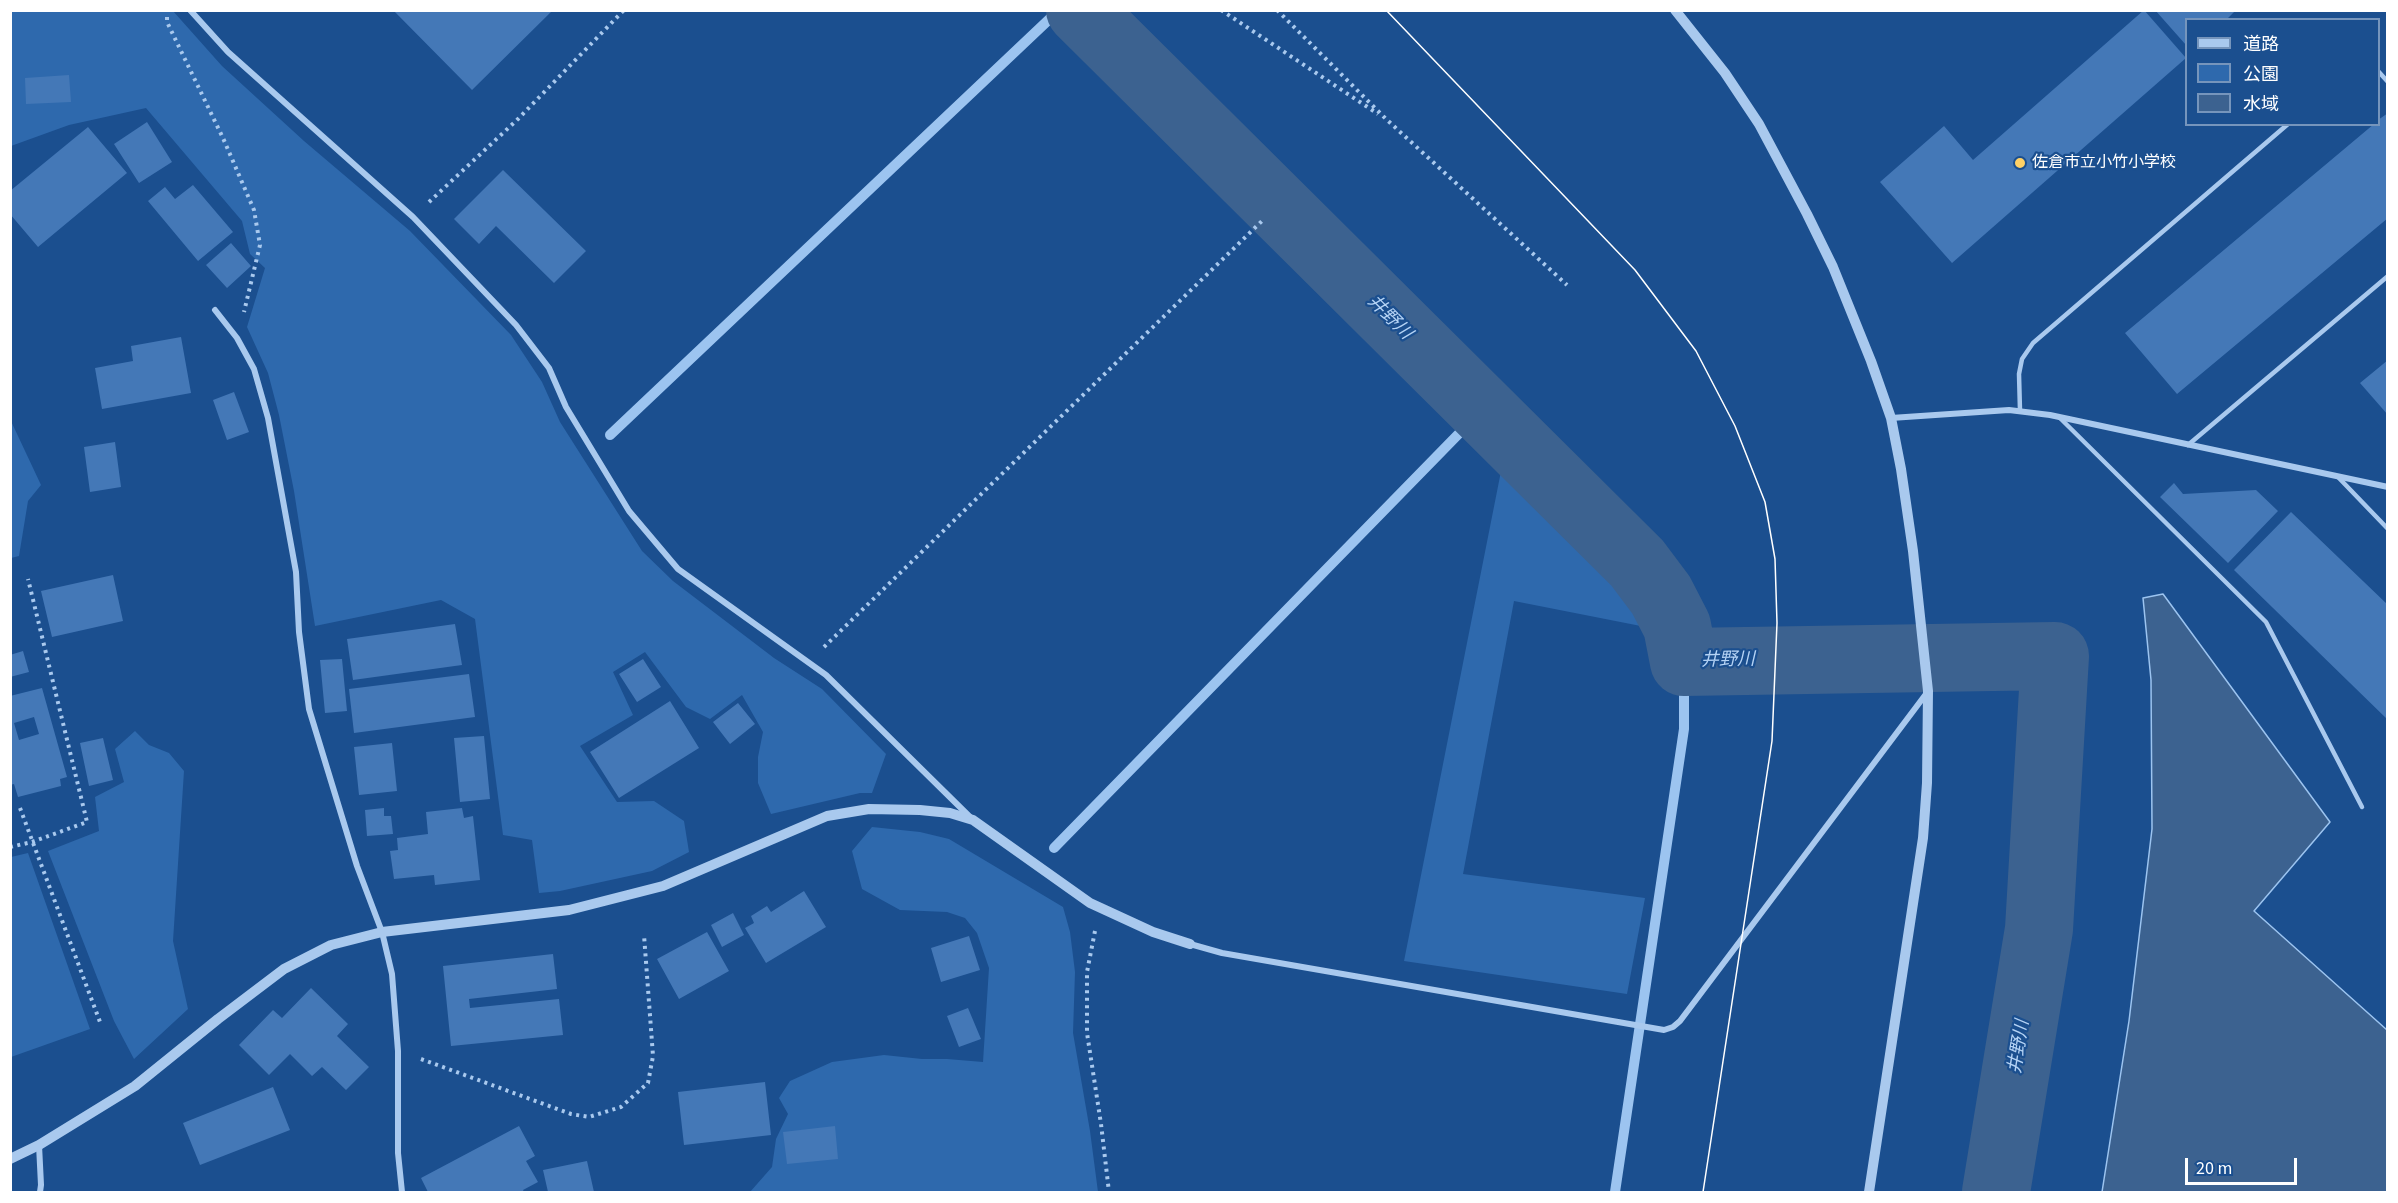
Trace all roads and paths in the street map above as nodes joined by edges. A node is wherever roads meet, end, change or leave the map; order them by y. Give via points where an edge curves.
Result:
1 (168, 10) edge
2 (190, 10) edge
3 (624, 10) edge
4 (1221, 10) edge
5 (1277, 10) edge
6 (1675, 10) edge
7 (1386, 119) junction
8 (2286, 126) edge
9 (413, 217) junction
10 (1264, 219) dead end
11 (2388, 276) edge
12 (1567, 285) dead end
13 (214, 309) dead end
14 (237, 338) junction
15 (2020, 411) junction
16 (2059, 417) junction
17 (1891, 418) junction
18 (2188, 445) junction
19 (2338, 477) junction
20 (2388, 487) edge
21 (2388, 529) edge
22 (28, 579) dead end
23 (809, 662) junction
24 (1928, 691) junction
25 (2362, 807) dead end
26 (20, 808) dead end
27 (973, 820) junction
28 (33, 842) junction
29 (10, 847) edge
30 (1101, 909) junction
31 (382, 932) junction
32 (644, 935) dead end
33 (1190, 944) joint
34 (100, 1022) dead end
35 (398, 1051) junction
36 (39, 1145) junction
37 (10, 1159) edge
38 (40, 1192) edge
39 (402, 1192) edge
40 (1109, 1192) edge
41 (1869, 1192) edge

1 - 14 path via 167,22 254,210 260,245
2 - 9 street via 236,59
3 - 9 path via 518,119
4 - 7 path
5 - 7 path
6 - 17 street via 1759,124 1808,214 1842,288
7 - 12 path
8 - 15 lane via 2033,343 2022,359 2019,374
9 - 23 street via 516,325 549,368 566,407 629,512 651,539 678,569
10 - 23 path
11 - 18 lane
13 - 14 street
14 - 31 street via 254,369 270,429 296,572 309,709 357,866
15 - 16 street
15 - 17 street
16 - 18 street
16 - 25 lane via 2266,622
17 - 24 street via 1913,551
18 - 19 street
19 - 20 street
19 - 21 lane
22 - 28 path via 87,822
23 - 27 street
24 - 33 street via 1673,1028 1664,1030 1222,953
24 - 41 street via 1928,783 1923,838
26 - 28 path
27 - 30 street
27 - 31 street via 920,810 869,809 827,816 663,886 569,910
28 - 29 path
28 - 34 path
30 - 33 street
30 - 40 path via 1088,972 1087,1033
31 - 35 street via 392,974
31 - 36 street via 331,945 284,969 135,1086
32 - 35 path via 653,1056 648,1083 621,1107 590,1117 571,1114
35 - 39 street
36 - 37 street
36 - 38 street

